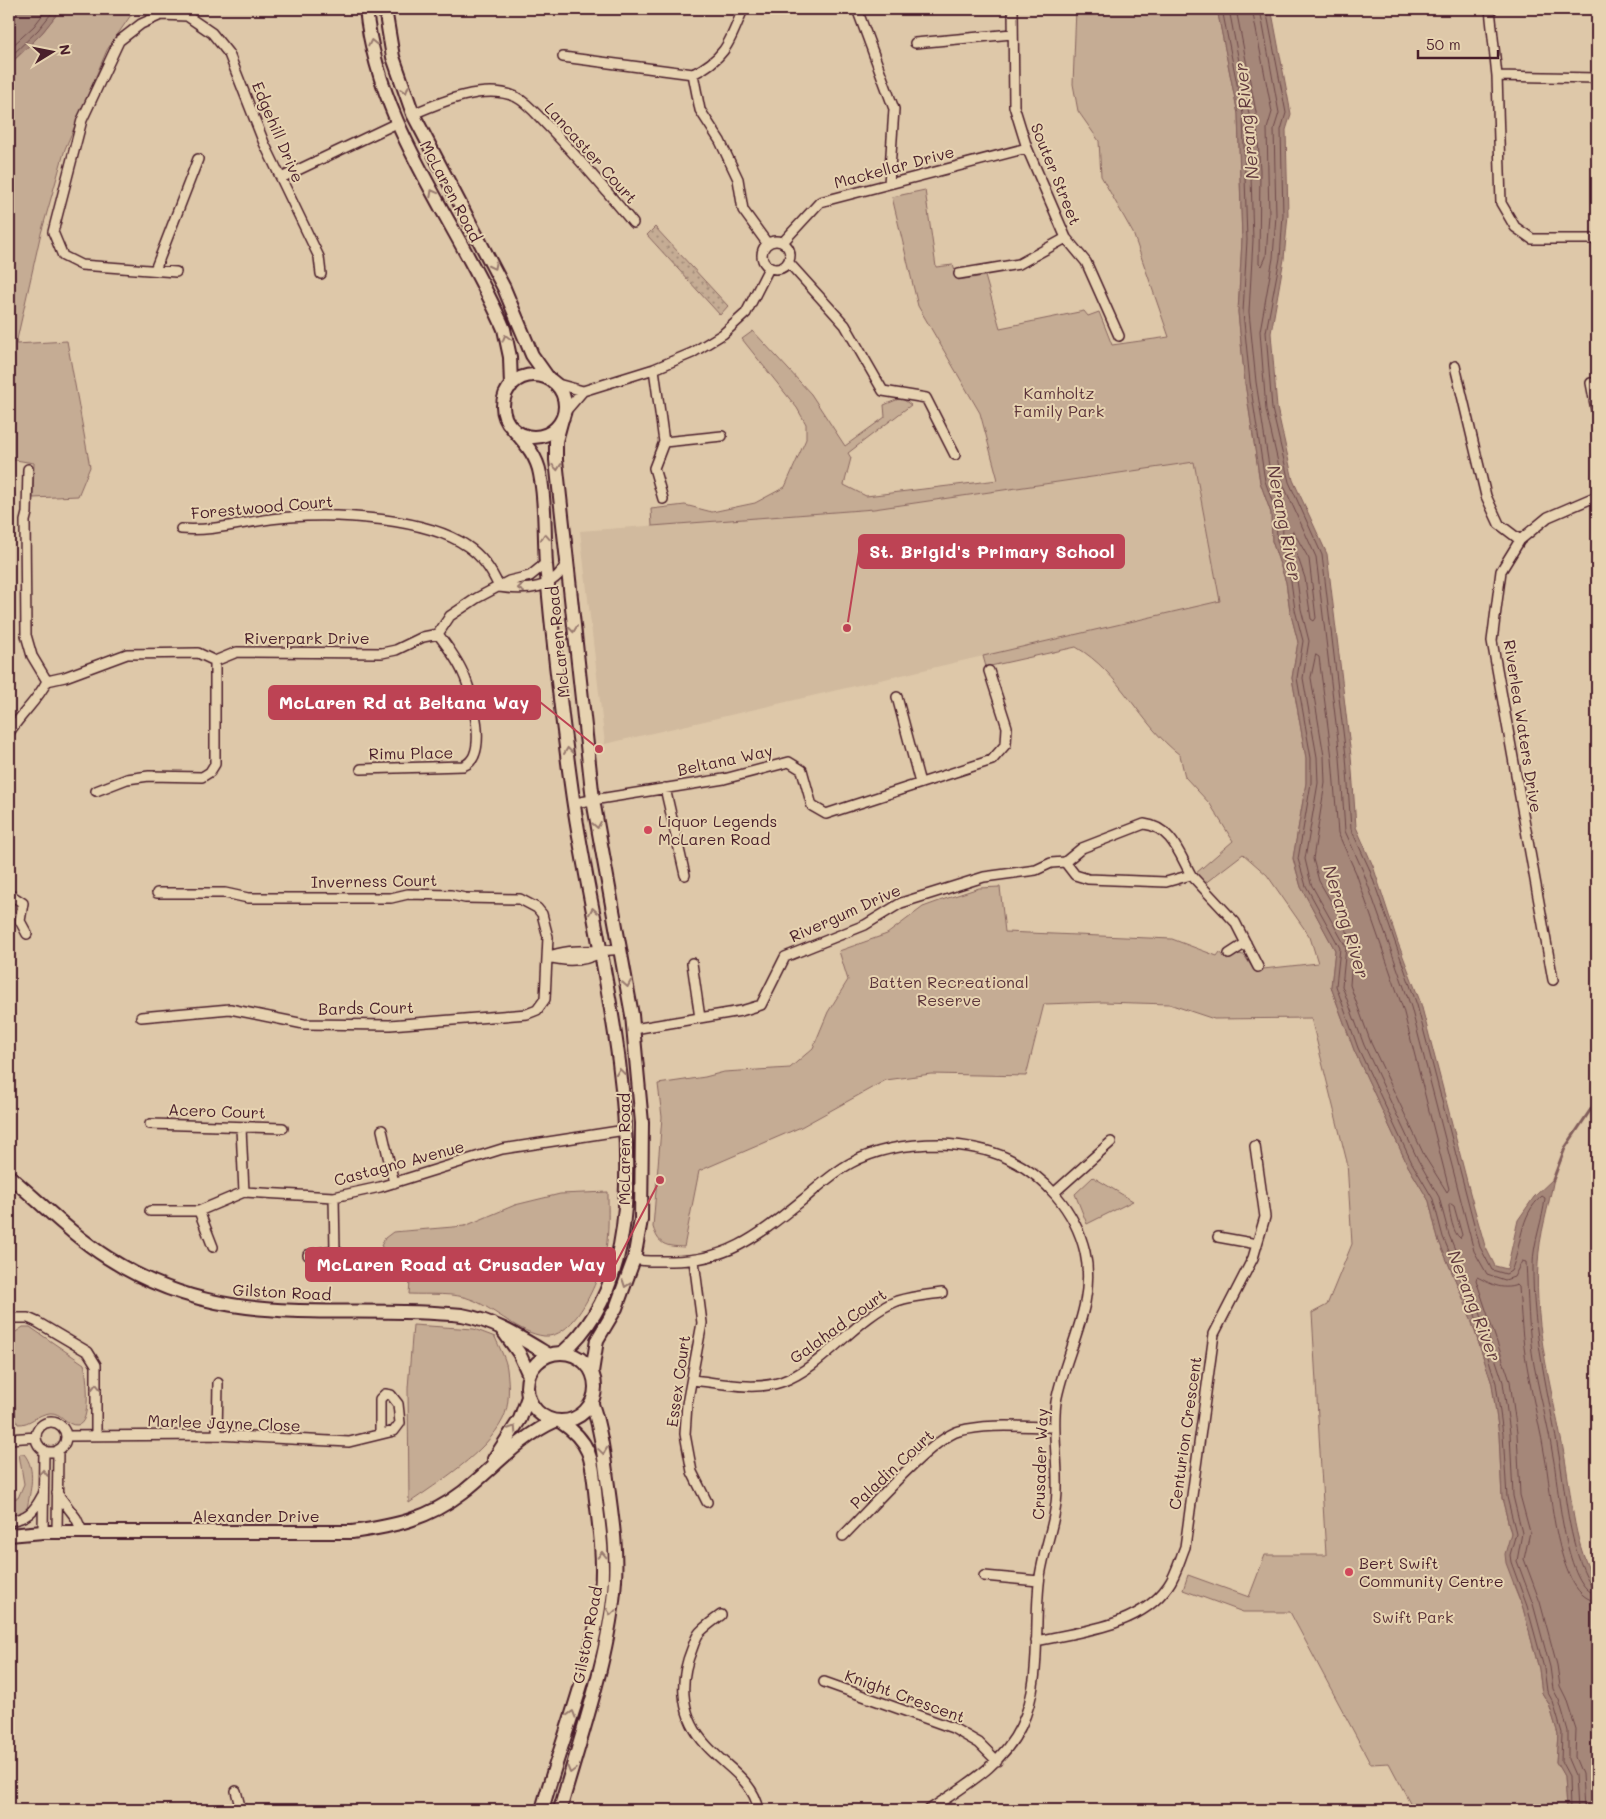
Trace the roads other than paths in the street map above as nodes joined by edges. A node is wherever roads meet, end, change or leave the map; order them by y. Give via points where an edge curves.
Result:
1 (366, 9) edge
2 (385, 9) edge
3 (743, 9) edge
4 (857, 9) edge
5 (1013, 9) edge
6 (1490, 9) edge
7 (189, 12) edge
8 (1012, 34) junction
9 (915, 43) dead end
10 (563, 57) dead end
11 (693, 74) junction
12 (1497, 76) junction
13 (1597, 78) edge
14 (413, 114) junction
15 (397, 123) junction
16 (1027, 148) junction
17 (198, 159) dead end
18 (281, 178) junction
19 (889, 184) junction
20 (632, 223) dead end
21 (1066, 238) junction
22 (1597, 240) edge
23 (784, 242) junction
24 (767, 243) junction
25 (789, 263) junction
26 (769, 268) junction
27 (155, 270) junction
28 (176, 272) dead end
29 (321, 274) dead end
30 (959, 274) dead end
31 (1119, 336) dead end
32 (1455, 366) dead end
33 (654, 369) junction
34 (552, 381) junction
35 (511, 386) junction
36 (1593, 386) edge
37 (583, 390) junction
38 (1597, 415) edge
39 (563, 416) junction
40 (514, 429) junction
41 (722, 436) dead end
42 (664, 442) junction
43 (955, 455) dead end
44 (28, 469) dead end
45 (1597, 496) edge
46 (663, 499) dead end
47 (181, 529) dead end
48 (1520, 540) junction
49 (546, 563) junction
50 (566, 563) junction
51 (548, 585) junction
52 (499, 587) junction
53 (438, 634) junction
54 (215, 661) junction
55 (989, 671) dead end
56 (47, 681) junction
57 (897, 696) dead end
58 (9, 733) edge
59 (361, 769) dead end
60 (920, 783) junction
61 (665, 788) junction
62 (96, 790) dead end
63 (593, 800) junction
64 (574, 803) junction
65 (1065, 862) junction
66 (1191, 875) junction
67 (685, 876) dead end
68 (157, 892) dead end
69 (9, 894) edge
70 (27, 934) dead end
71 (1246, 943) junction
72 (620, 950) junction
73 (600, 952) junction
74 (1229, 954) dead end
75 (548, 957) junction
76 (692, 963) dead end
77 (1258, 967) dead end
78 (1553, 980) dead end
79 (141, 1017) dead end
80 (700, 1018) junction
81 (634, 1029) junction
82 (150, 1124) dead end
83 (240, 1128) junction
84 (283, 1128) dead end
85 (382, 1130) dead end
86 (625, 1130) junction
87 (1111, 1142) dead end
88 (1255, 1146) dead end
89 (9, 1176) edge
90 (394, 1183) junction
91 (244, 1192) junction
92 (1055, 1192) junction
93 (334, 1197) junction
94 (150, 1211) dead end
95 (199, 1211) junction
96 (1218, 1236) dead end
97 (1257, 1244) junction
98 (213, 1247) dead end
99 (335, 1250) junction
100 (308, 1255) dead end
101 (634, 1259) junction
102 (694, 1261) junction
103 (360, 1266) dead end
104 (942, 1294) dead end
105 (9, 1318) edge
106 (500, 1327) junction
107 (562, 1353) junction
108 (548, 1355) junction
109 (592, 1372) junction
110 (529, 1375) junction
111 (693, 1380) junction
112 (218, 1383) dead end
113 (528, 1397) junction
114 (592, 1404) junction
115 (558, 1422) junction
116 (1054, 1427) junction
117 (380, 1434) dead end
118 (217, 1435) junction
119 (36, 1436) junction
120 (66, 1436) junction
121 (96, 1436) junction
122 (9, 1440) edge
123 (44, 1450) junction
124 (58, 1450) junction
125 (486, 1471) junction
126 (43, 1493) junction
127 (57, 1493) junction
128 (707, 1502) dead end
129 (9, 1521) edge
130 (43, 1532) junction
131 (57, 1532) junction
132 (83, 1533) junction
133 (9, 1535) edge
134 (843, 1536) dead end
135 (984, 1576) dead end
136 (1039, 1581) junction
137 (721, 1615) dead end
138 (1036, 1642) junction
139 (824, 1682) dead end
140 (997, 1761) junction
141 (236, 1790) dead end
142 (241, 1810) edge
143 (542, 1810) edge
144 (560, 1810) edge
145 (760, 1810) edge
146 (929, 1810) edge

15 -> 1 main road, McLaren Road via 380,74
2 -> 14 main road, McLaren Road via 393,56
3 - 11 street via 729,44 712,65
4 - 19 street via 894,109
5 - 8 street, Souter Street
6 - 12 street
7 - 18 street, Edgehill Drive via 229,54
7 - 27 street via 160,15 118,42 82,120 53,232 63,256 81,265
8 - 9 street
8 - 16 street, Souter Street via 1014,106
10 - 11 street
11 - 24 street via 700,110 720,141 738,179 743,210
12 - 13 street
12 - 22 street via 1502,203 1515,227 1532,239
14 - 20 street, Lancaster Court via 458,95 498,93 516,97 583,162
14 -> 34 main road, McLaren Road via 504,288 532,355
15 - 18 street
35 -> 15 main road, McLaren Road via 508,341 498,317
16 - 19 street, Mackellar Drive
16 - 21 street, Souter Street
17 - 27 street
18 - 29 street, Edgehill Drive via 319,257
19 - 23 street, Mackellar Drive via 820,202
21 - 30 street via 1019,264
21 - 31 street, Souter Street via 1086,262
23 - 24 street
23 - 25 street via 790,252
24 - 26 street via 762,256
25 - 26 street via 781,269
25 - 43 street via 846,325 883,391 926,398
26 - 33 street via 746,313 723,334 692,353
27 - 28 street
32 - 48 street via 1486,496 1499,524
33 - 37 street
33 - 42 street
34 - 35 main road via 529,376
34 - 37 street
34 - 39 main road via 564,397
35 - 40 main road via 506,392 503,407 508,423
36 - 38 street
37 - 39 street
39 - 40 main road via 557,427 540,437 522,435
39 -> 50 main road, McLaren Road via 556,441 556,460
49 -> 40 main road, McLaren Road via 540,473 533,453
41 - 42 street
42 - 46 street via 654,468
44 - 56 street via 24,626 32,656
45 - 48 street, Riverlea Waters Drive via 1548,517
47 - 52 street, Forestwood Court via 203,530 289,517 391,520 452,536 489,567
48 - 78 street, Riverlea Waters Drive via 1501,571 1492,641
49 - 51 main road, McLaren Road
49 - 52 street via 530,576
50 - 51 street via 562,572
50 -> 63 main road, McLaren Road
51 -> 52 street
64 -> 51 main road, McLaren Road
52 - 53 street via 450,616
53 - 54 street, Riverpark Drive via 390,652 237,652
53 - 59 street, Rimu Place via 468,683 474,709 476,756 463,766
54 - 56 street via 198,653 139,653 118,656
54 - 62 street via 215,764 210,772 202,777 127,779
55 - 60 street, Beltana Way via 1007,727 1006,744 992,760
56 - 58 street via 42,694
57 - 60 street
60 - 61 street, Beltana Way via 826,814 812,806 802,770 789,762 724,779
61 - 63 street, Beltana Way
61 - 67 street
63 - 64 street, Beltana Way
63 -> 72 main road, McLaren Road
73 -> 64 main road, McLaren Road
65 - 66 street via 1076,875 1088,879 1166,882
65 - 66 street, Rivergum Drive via 1082,848 1144,824 1155,825 1172,839
65 - 80 street, Rivergum Drive via 1051,862 1036,870 984,877 901,903 865,925 785,956 761,1005
66 - 71 street, Rivergum Drive via 1235,922
68 - 75 street, Inverness Court via 225,893 248,898 391,898 417,894 520,899 532,904 542,914 548,937
69 - 70 street via 23,903 20,921
71 - 74 street
71 - 77 street, Rivergum Drive
72 - 73 street
72 -> 81 main road, McLaren Road
73 - 75 street via 588,960 560,961
86 -> 73 main road, McLaren Road via 618,1050
75 - 79 street, Bards Court via 545,999 537,1010 527,1014 390,1024 304,1024 230,1009
76 - 80 street
80 - 81 street, Rivergum Drive
81 - 101 main road, McLaren Road via 641,1096 642,1169 640,1220
82 - 83 street, Acero Court
83 - 84 street, Acero Court
83 - 91 street
85 - 90 street
86 - 90 street, Castagno Avenue via 502,1149
86 - 107 main road, McLaren Road via 625,1207 612,1277 589,1324
87 - 92 street
88 - 97 street, Centurion Crescent via 1265,1217
89 - 106 main road, Gilston Road via 107,1258 148,1281 186,1296 270,1311 462,1315
90 - 93 street, Castagno Avenue
91 - 93 street, Castagno Avenue
91 - 95 street, Castagno Avenue
92 - 102 street, Crusader Way via 1021,1165 984,1150 956,1144 896,1147 849,1164 754,1239 717,1256
92 - 116 street, Crusader Way via 1070,1214 1084,1252 1088,1290 1081,1327 1062,1372
93 - 99 street
94 - 95 street, Castagno Avenue
95 - 98 street
96 - 97 street
97 - 138 street, Centurion Crescent via 1214,1334 1185,1546 1171,1582 1148,1606 1118,1623
99 - 100 street
99 - 103 street
101 - 102 street, Crusader Way
101 -> 109 main road, McLaren Road via 616,1308 598,1340
102 - 111 street, Essex Court via 702,1323
104 - 111 street, Galahad Court via 911,1297 884,1308 809,1367 780,1382 754,1386
121 -> 105 street via 96,1365 88,1352 28,1318
106 - 108 main road, Gilston Road via 517,1334
106 - 110 main road via 519,1353
107 - 108 main road
107 - 109 main road via 579,1358
108 - 110 main road
109 - 114 main road via 595,1386
110 - 113 main road
111 - 128 street, Essex Court via 687,1404 687,1454
112 - 118 street
113 - 115 main road via 538,1413
125 -> 113 main road, Alexander Drive via 520,1419
114 - 115 main road via 579,1417
114 -> 144 main road, Gilston Road via 600,1425 616,1548 615,1581 604,1651
115 - 125 main road, Alexander Drive via 528,1436
143 -> 115 main road, Gilston Road via 589,1654 600,1598 602,1562 589,1455 582,1438
116 - 134 street, Paladin Court via 984,1427 957,1432 933,1446
116 - 136 street, Crusader Way via 1058,1489 1053,1527
117 - 118 street, Marlee Jayne Close via 349,1442
118 - 121 street, Marlee Jayne Close
119 - 120 street via 40,1426 50,1422 60,1426
119 - 122 street
119 - 123 street
120 - 121 street, Marlee Jayne Close
120 - 124 street
123 - 124 street
126 -> 123 street
124 - 127 street
125 - 132 main road, Alexander Drive via 463,1492 431,1512 385,1528 352,1532
126 - 129 street via 32,1514
126 - 130 street
127 - 131 street
127 - 132 street
130 - 131 main road, Alexander Drive
130 - 133 main road, Alexander Drive
131 - 132 main road, Alexander Drive
135 - 136 street
136 - 138 street, Crusader Way
137 - 145 street via 699,1633 685,1668 682,1690 687,1715 706,1746 742,1776
138 - 140 street, Crusader Way via 1030,1703 1015,1738
139 - 140 street, Knight Crescent via 954,1728 979,1743
140 - 146 street, Crusader Way
141 - 142 street

